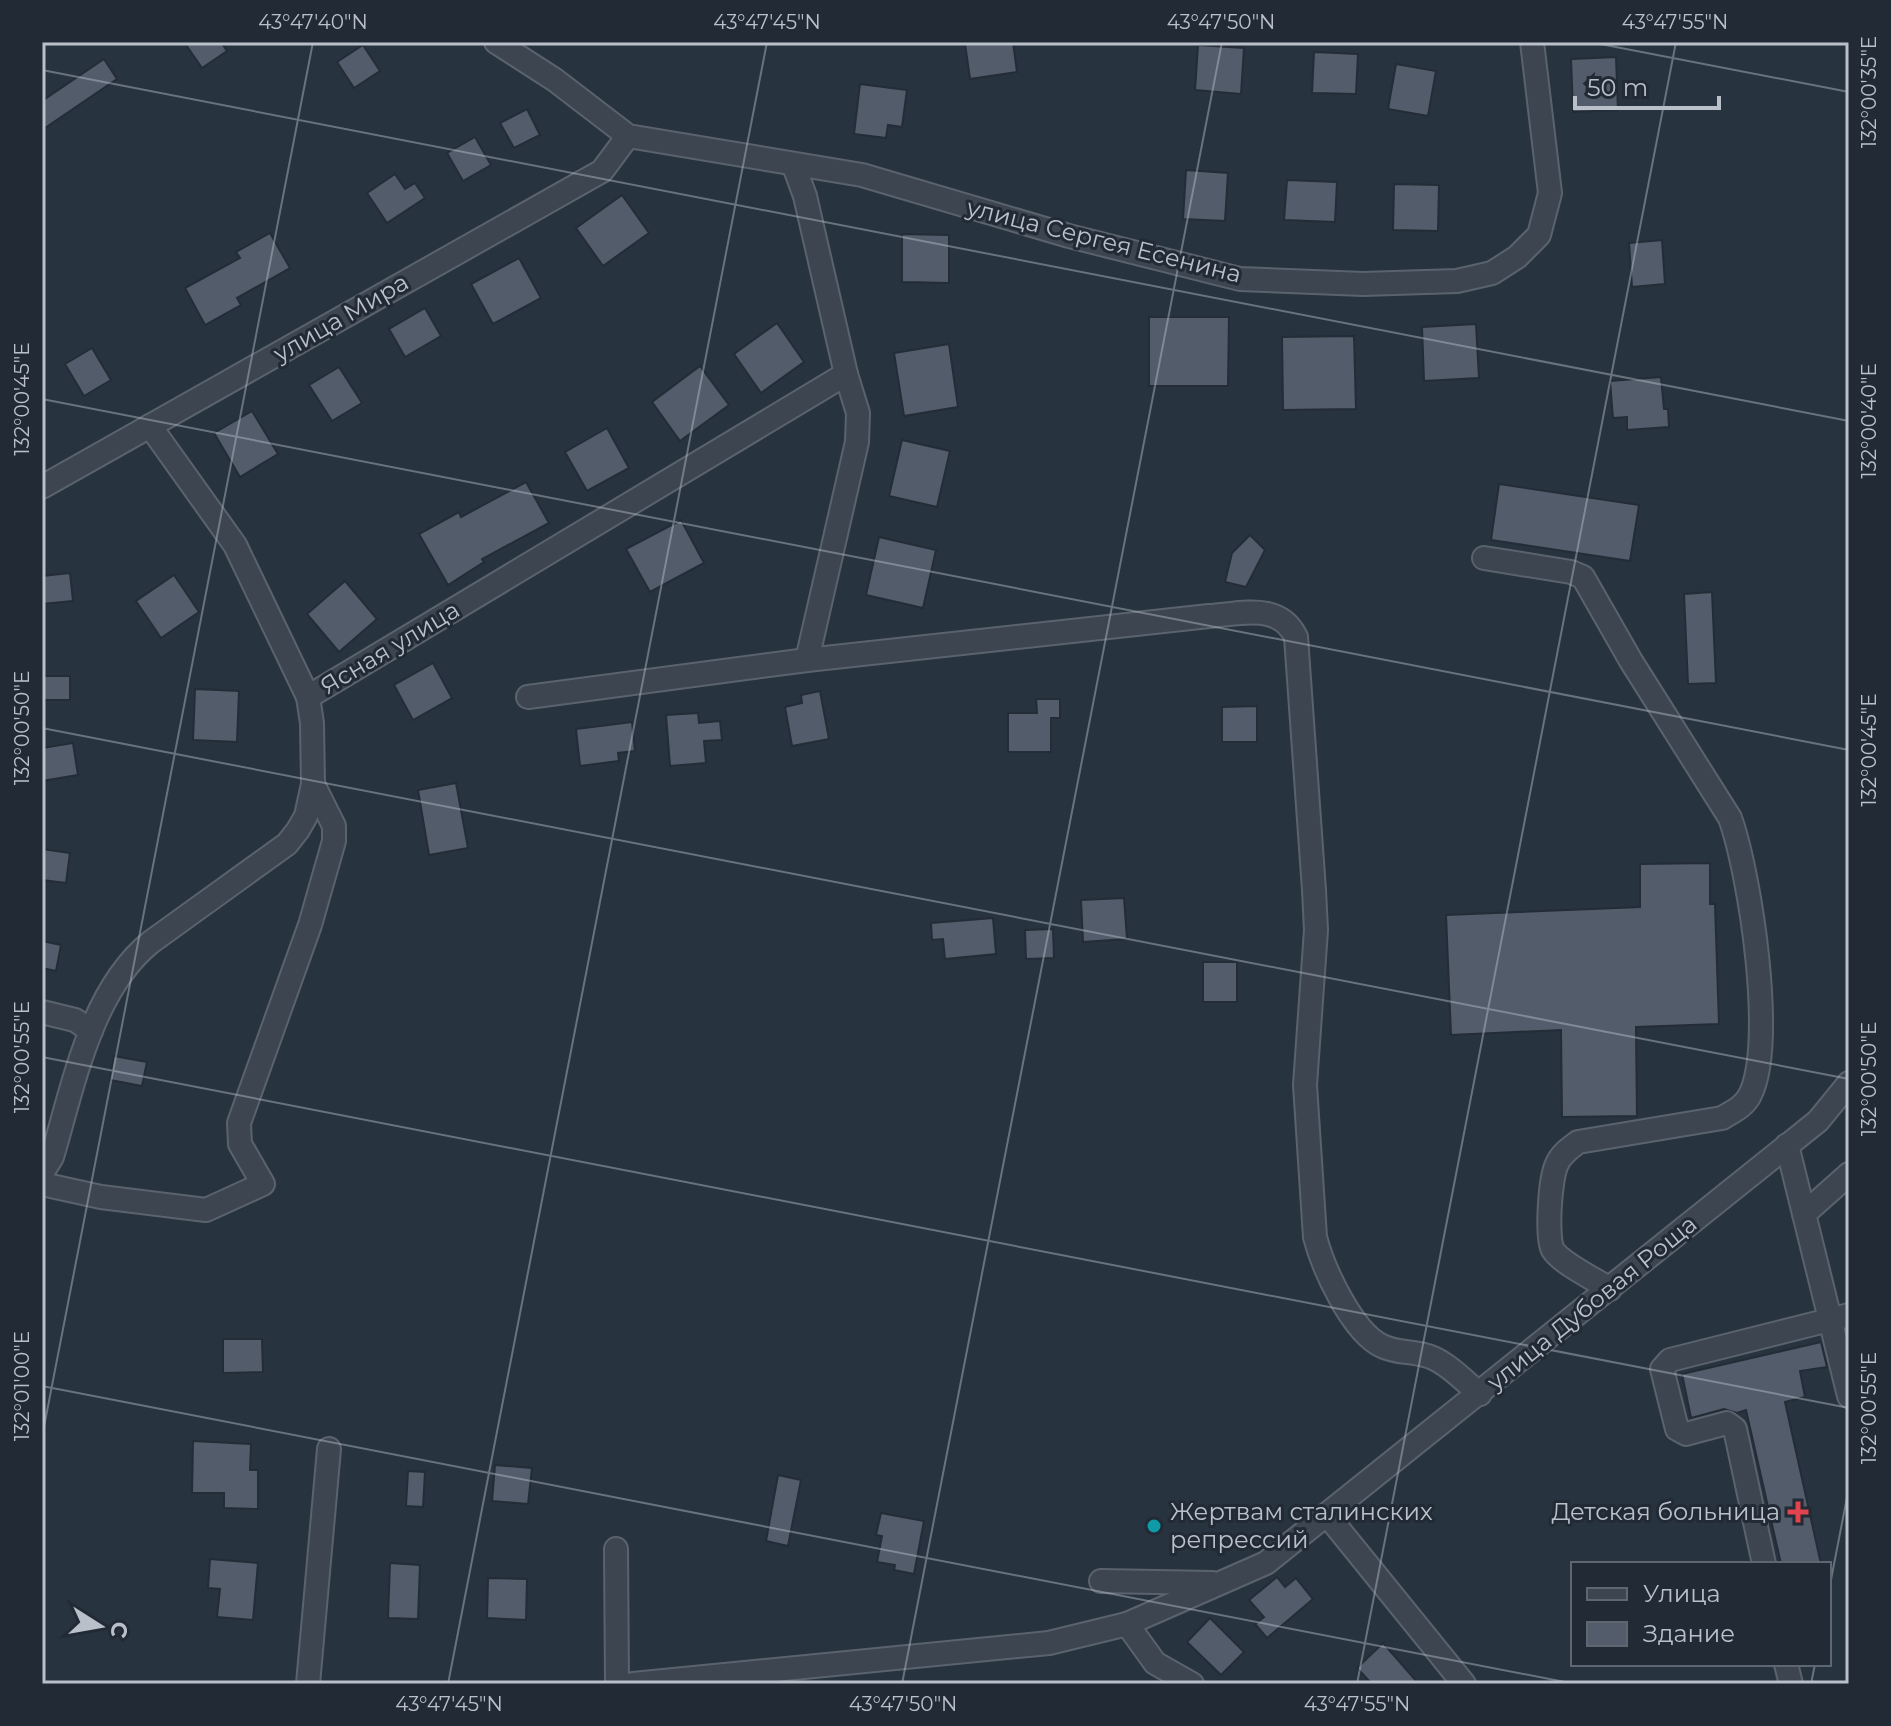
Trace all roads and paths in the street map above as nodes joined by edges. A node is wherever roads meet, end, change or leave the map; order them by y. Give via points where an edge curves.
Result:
1 (496, 42) edge
2 (1532, 42) edge
3 (628, 136) junction
4 (794, 166) junction
5 (846, 374) junction
6 (150, 426) junction
7 (42, 487) edge
8 (1484, 558) dead end
9 (807, 660) junction
10 (308, 697) junction
11 (528, 697) dead end
12 (313, 784) junction
13 (42, 1012) edge
14 (91, 1031) junction
15 (1849, 1083) edge
16 (1787, 1145) junction
17 (42, 1173) edge
18 (1849, 1174) edge
19 (42, 1184) edge
20 (1804, 1214) junction
21 (1610, 1289) junction
22 (1840, 1317) edge
23 (1480, 1394) junction
24 (1849, 1396) edge
25 (329, 1449) dead end
26 (1328, 1516) junction
27 (616, 1549) dead end
28 (1764, 1562) edge
29 (1101, 1581) dead end
30 (1222, 1583) junction
31 (1127, 1624) junction
32 (308, 1684) edge
33 (617, 1684) edge
34 (633, 1684) edge
35 (1192, 1684) edge
36 (1464, 1684) edge

1 - 3 street, улица Сергея Есенина
2 - 4 street, улица Сергея Есенина via 1550,193 1539,235 1492,273 1457,281 1240,279 862,175
3 - 4 street, улица Сергея Есенина
3 - 6 street, улица Мира via 602,171
4 - 5 street
5 - 9 street via 858,413 857,442
5 - 10 street, Ясная улица
6 - 7 street, улица Мира
6 - 10 street via 235,545
8 - 21 street via 1583,577 1730,818 1740,845 1761,985 1758,1070 1749,1098 1722,1118 1578,1142 1555,1166 1552,1248
9 - 11 street
9 - 23 street via 1257,612 1290,624 1296,637 1316,930 1305,1085 1320,1259 1359,1327 1379,1345 1438,1361
10 - 12 street, Ясная улица
12 - 14 street, Ясная улица via 306,816 287,844 139,952
12 - 19 street via 334,826 334,841 310,925 239,1123 240,1144 263,1184 206,1210
13 - 14 street via 75,1020
14 - 17 street, Ясная улица via 52,1157
15 - 16 street, улица Дубовая Роща via 1818,1121
16 - 20 street
16 - 21 street, улица Дубовая Роща
18 - 20 street
20 - 22 street
21 - 23 street, улица Дубовая Роща
22 - 24 street
22 - 28 street via 1670,1360 1662,1369 1677,1429 1686,1434 1727,1423 1735,1429
23 - 26 street, улица Дубовая Роща
25 - 32 street
26 - 30 street, улица Дубовая Роща via 1266,1563
26 - 36 street
27 - 33 street
29 - 30 street
30 - 31 street, улица Дубовая Роща
31 - 34 street, улица Дубовая Роща via 1049,1643
31 - 35 street via 1155,1663

